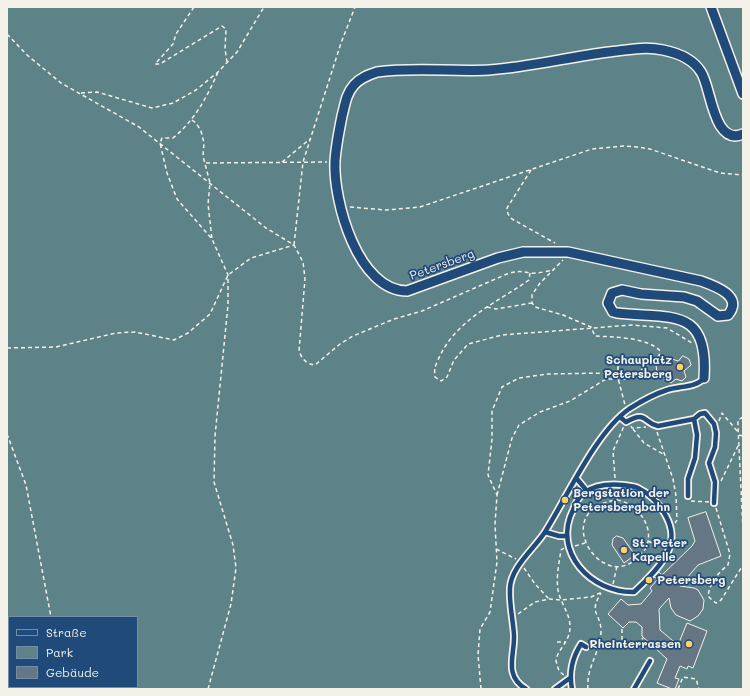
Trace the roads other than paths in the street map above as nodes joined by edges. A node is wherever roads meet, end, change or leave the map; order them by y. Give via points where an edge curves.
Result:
1 (710, 7) edge
2 (743, 94) edge
3 (743, 134) edge
4 (704, 378) joint
5 (620, 417) junction
6 (694, 419) junction
7 (577, 479) junction
8 (587, 491) junction
9 (688, 496) road end
10 (714, 503) road end
11 (545, 532) junction
12 (566, 536) junction
13 (586, 647) dead end
14 (650, 661) dead end
15 (570, 679) junction
16 (526, 689) edge
17 (555, 689) edge
18 (572, 689) edge
19 (634, 689) edge

1 - 2 street
3 - 4 street, Petersberg via 735,136 721,128 706,79 695,64 677,54 651,48 488,70 386,71 368,75 354,85 348,94 340,128 335,162 344,224 362,259 389,288 407,291 498,258 523,252 568,252 701,281 724,290 732,300 732,310 728,315 718,316 697,301 684,297 622,290 612,293 609,298 610,308 617,313 670,316 682,320 696,330 703,346
4 - 5 lane, Petersberg via 698,384 668,390 651,397
5 - 6 lane via 626,422 636,417 646,418 655,426
5 - 7 lane, Petersberg via 597,445
6 - 9 lane via 697,435 695,458 688,479
6 - 10 lane via 705,413 714,424 715,447 709,463 715,493
7 - 8 lane
7 - 11 lane, Petersberg
8 - 12 lane via 579,499 570,516
8 - 12 lane via 616,484 637,488 647,494 659,505 670,530 670,545 665,557 634,592 621,591 590,579 577,564
11 - 12 lane
11 - 16 lane, Petersberg via 521,563 510,583 514,637 512,667 516,680
13 - 15 lane via 581,644 575,652
14 - 19 lane
15 - 17 lane
15 - 18 lane

